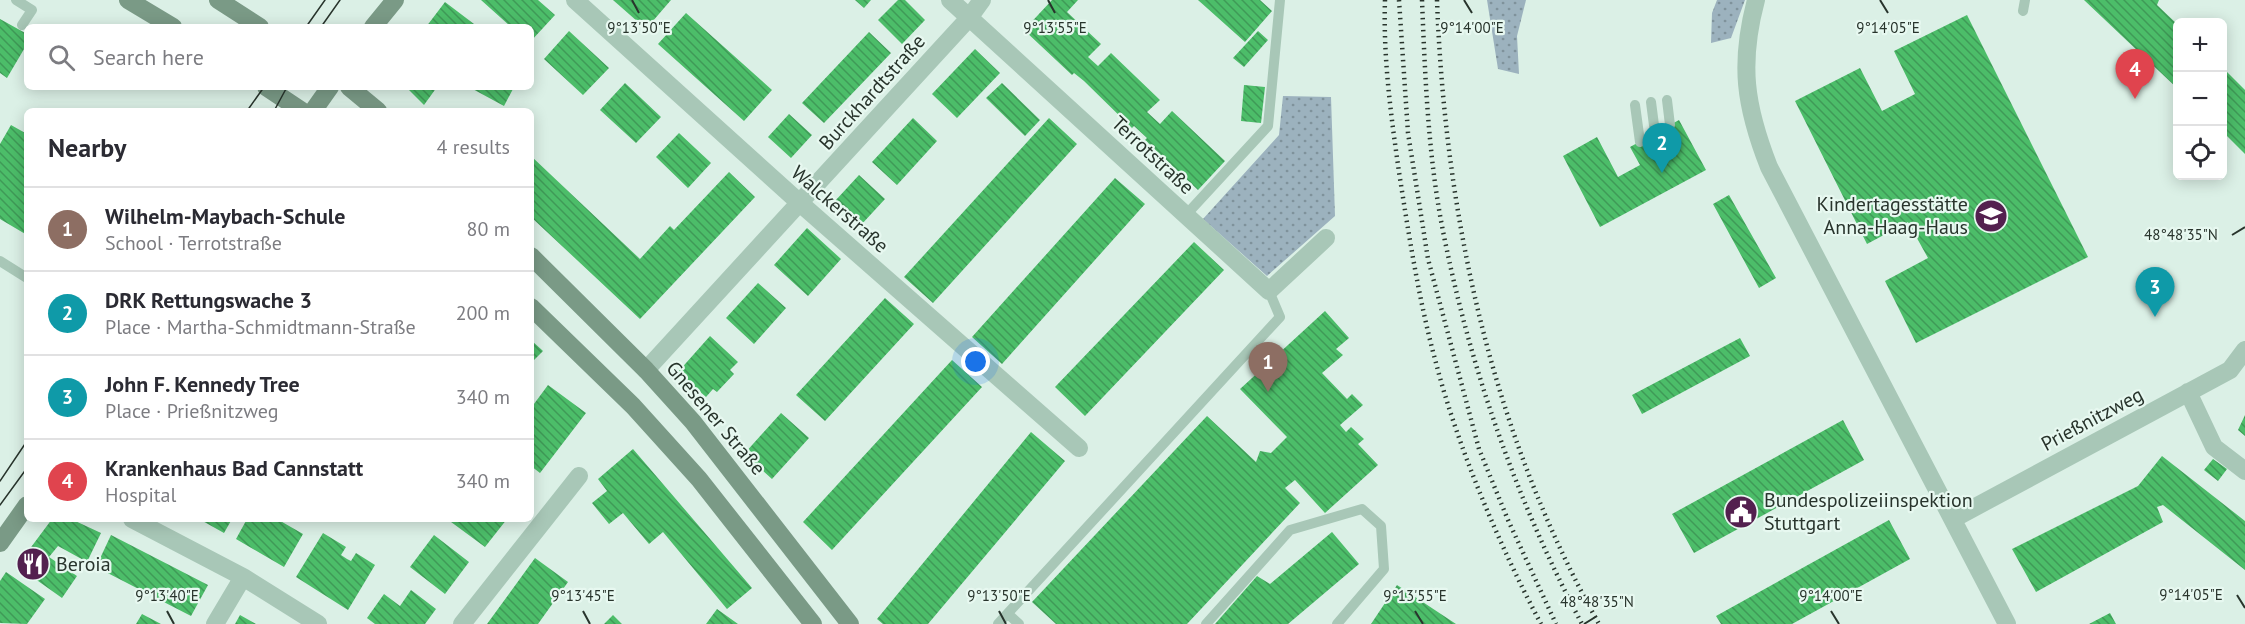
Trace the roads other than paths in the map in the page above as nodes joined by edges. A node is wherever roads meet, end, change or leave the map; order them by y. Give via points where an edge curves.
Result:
1 (16, 0) edge
2 (128, 0) edge
3 (218, 0) edge
4 (395, 0) edge
5 (575, 0) edge
6 (950, 0) edge
7 (982, 0) edge
8 (1280, 0) edge
9 (1756, 0) edge
10 (969, 18) junction
11 (168, 24) edge
12 (255, 24) edge
13 (375, 24) edge
14 (22, 25) dead end
15 (270, 90) edge
16 (328, 90) edge
17 (353, 90) edge
18 (1667, 100) dead end
19 (1651, 102) dead end
20 (1635, 105) dead end
21 (298, 108) edge
22 (315, 108) edge
23 (374, 108) edge
24 (1670, 125) dead end
25 (1655, 133) dead end
26 (1640, 141) dead end
27 (801, 204) junction
28 (1185, 216) junction
29 (1326, 238) dead end
30 (534, 259) edge
31 (0, 261) edge
32 (24, 276) edge
33 (1269, 291) junction
34 (534, 310) edge
35 (2245, 350) edge
36 (646, 370) junction
37 (2188, 392) junction
38 (1079, 448) dead end
39 (2245, 471) edge
40 (579, 476) dead end
41 (24, 509) edge
42 (1953, 519) junction
43 (138, 522) edge
44 (0, 543) edge
45 (243, 577) junction
46 (1008, 614) junction
47 (215, 624) edge
48 (318, 624) edge
49 (462, 624) edge
50 (813, 624) edge
51 (850, 624) edge
52 (998, 624) edge
53 (1019, 624) edge
54 (1206, 624) edge
55 (1337, 624) edge
56 (2007, 624) edge

1 - 14 lane via 32,10
2 - 11 main road
3 - 12 main road
4 - 13 main road
5 - 27 street, Walckerstraße
6 - 10 street, Terrotstraße
7 - 10 street, Burckhardtstraße
8 - 28 lane via 1268,126
9 - 42 street via 1745,75 1751,119 1763,151
10 - 27 street, Burckhardtstraße
10 - 28 street, Terrotstraße
15 - 21 main road
16 - 22 main road
17 - 23 main road
18 - 24 lane
19 - 25 lane
20 - 26 lane
27 - 36 street, Burckhardtstraße
27 - 38 street, Walckerstraße
28 - 33 street, Terrotstraße
29 - 33 street
30 - 36 main road, Gnesener Straße
31 - 32 lane
33 - 46 lane via 1280,317
34 - 50 main road via 633,406 699,479
35 - 37 street, Prießnitzweg via 2230,370
36 - 51 main road, Gnesener Straße via 714,449
37 - 39 street via 2214,447
37 - 42 street, Prießnitzweg
40 - 49 street
41 - 44 main road
42 - 56 street
43 - 45 street
45 - 47 street
45 - 48 street
46 - 52 lane
46 - 53 lane
54 - 55 lane via 1290,530 1362,508 1380,526 1384,569

